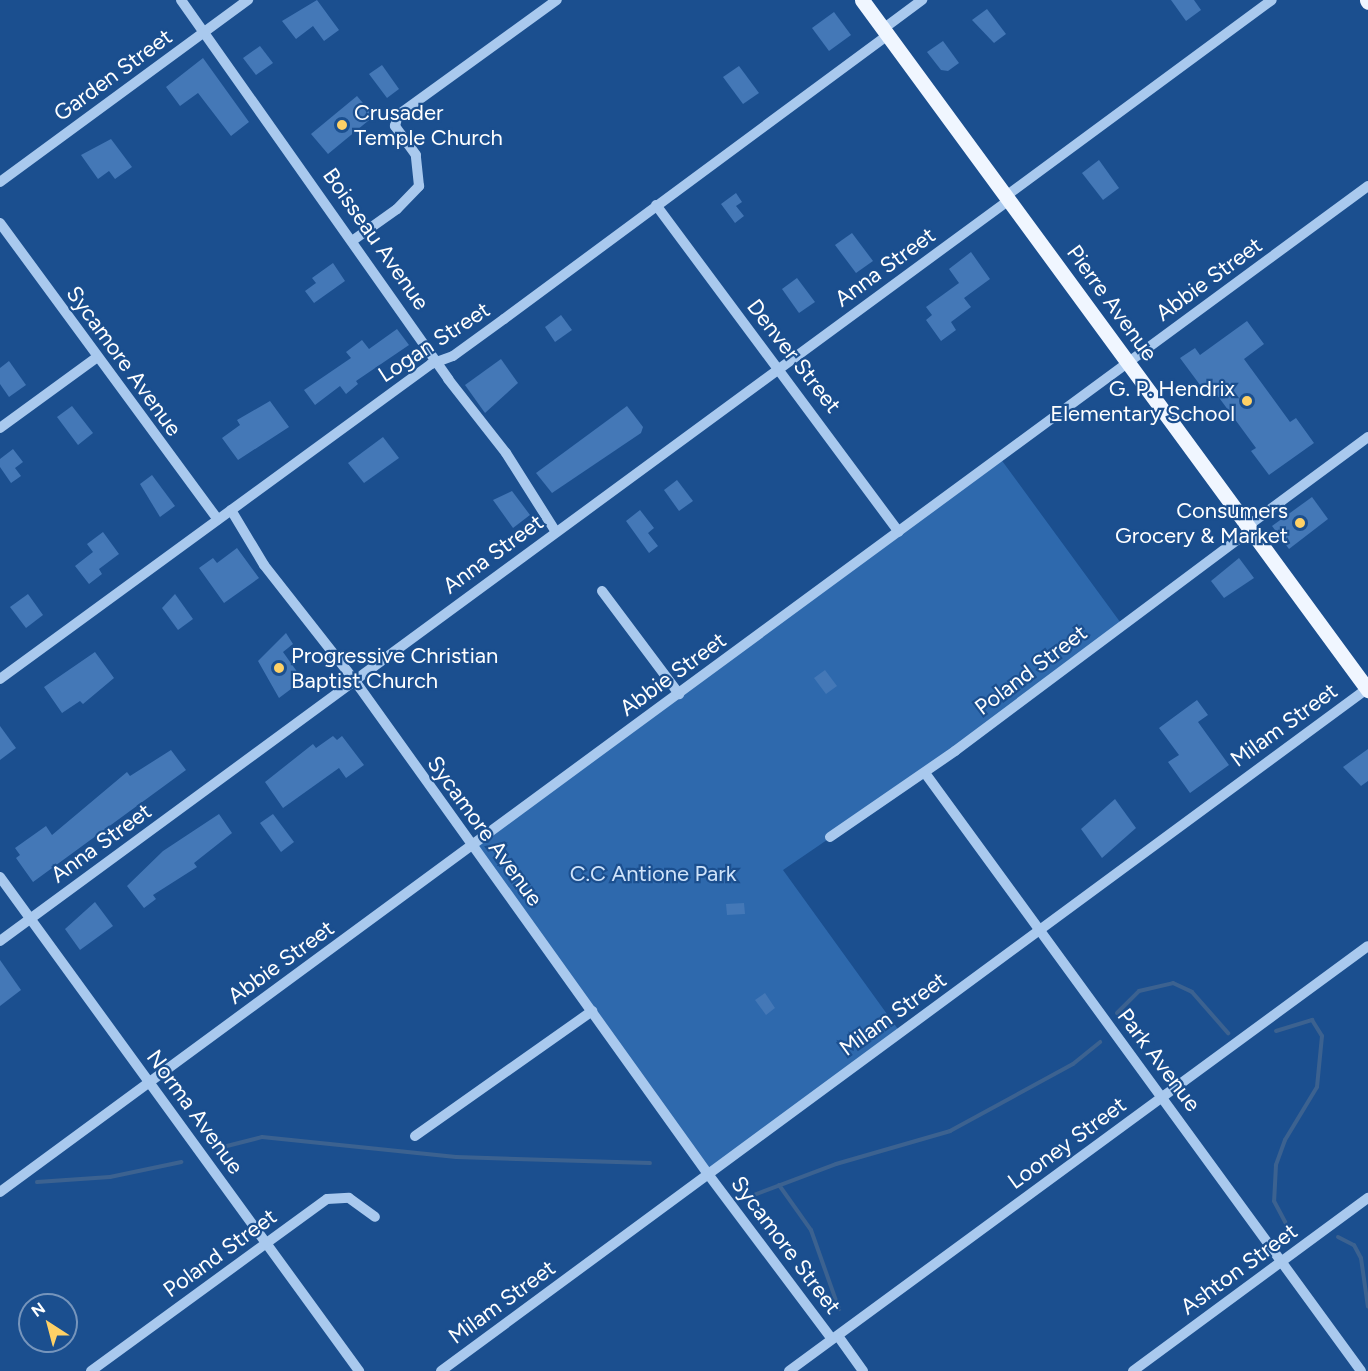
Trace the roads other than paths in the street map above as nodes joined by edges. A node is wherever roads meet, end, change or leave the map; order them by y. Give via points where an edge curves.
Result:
1 (181, 0) edge
2 (248, 0) edge
3 (557, 0) edge
4 (862, 0) edge
5 (922, 0) edge
6 (1272, 0) edge
7 (886, 32) junction
8 (204, 33) junction
9 (0, 182) edge
10 (1368, 186) edge
11 (1008, 198) junction
12 (656, 206) junction
13 (0, 224) edge
14 (352, 241) junction
15 (96, 358) junction
16 (438, 362) junction
17 (1128, 362) junction
18 (778, 369) junction
19 (0, 428) edge
20 (1368, 437) edge
21 (231, 510) junction
22 (218, 520) junction
23 (1250, 527) junction
24 (556, 532) junction
25 (898, 532) junction
26 (602, 591) dead end
27 (0, 679) edge
28 (355, 681) junction
29 (1368, 689) edge
30 (679, 694) junction
31 (926, 773) junction
32 (830, 837) dead end
33 (472, 845) junction
34 (0, 877) edge
35 (30, 919) junction
36 (1041, 929) junction
37 (0, 941) edge
38 (1368, 946) edge
39 (592, 1011) junction
40 (149, 1083) junction
41 (1163, 1096) junction
42 (415, 1136) dead end
43 (708, 1174) junction
44 (0, 1192) edge
45 (1368, 1198) edge
46 (375, 1217) dead end
47 (267, 1244) junction
48 (1281, 1262) junction
49 (835, 1338) junction
50 (91, 1371) edge
51 (359, 1371) edge
52 (441, 1371) edge
53 (789, 1371) edge
54 (863, 1371) edge
55 (1132, 1371) edge
56 (1361, 1371) edge

1 - 8 street, Boisseau Avenue
2 - 8 street, Garden Street
3 - 14 street via 398,115 395,126 416,154 419,186
4 - 7 main road, Pierre Avenue
5 - 7 street, Logan Street
6 - 11 street, Anna Street
7 - 11 main road, Pierre Avenue
7 - 12 street, Logan Street
8 - 9 street, Garden Street
8 - 14 street, Boisseau Avenue
10 - 17 street, Abbie Street
11 - 17 main road, Pierre Avenue
11 - 18 street, Anna Street
12 - 16 street, Logan Street via 504,319
12 - 18 street, Denver Street
13 - 15 street, Sycamore Avenue
14 - 16 street, Boisseau Avenue
15 - 19 street
15 - 22 street, Sycamore Avenue
16 - 21 street, Logan Street
16 - 24 street, Boisseau Avenue
17 - 23 main road, Pierre Avenue
17 - 25 street, Abbie Street
18 - 24 street, Anna Street
18 - 25 street, Denver Street
20 - 23 street, Poland Street
21 - 22 street, Logan Street
21 - 28 street, Sycamore Avenue via 264,565
22 - 27 street, Logan Street
23 - 29 main road, Pierre Avenue
23 - 31 street, Poland Street
24 - 28 street, Anna Street
25 - 30 street, Abbie Street
26 - 30 street
28 - 33 street, Sycamore Avenue
28 - 35 street, Anna Street
29 - 36 street, Milam Street
30 - 33 street, Abbie Street
31 - 32 street, Poland Street
31 - 36 street, Park Avenue
33 - 39 street, Sycamore Avenue
33 - 40 street, Abbie Street
34 - 35 street, Norma Avenue
35 - 37 street, Anna Street
35 - 40 street, Norma Avenue
36 - 41 street, Park Avenue
36 - 43 street, Milam Street
38 - 41 street, Looney Street
39 - 42 street
39 - 43 street, Sycamore Avenue
40 - 44 street, Abbie Street
40 - 47 street, Norma Avenue
41 - 48 street, Park Avenue
41 - 49 street, Looney Street
43 - 49 street, Sycamore Street
43 - 52 street, Milam Street
45 - 48 street, Ashton Street
46 - 47 street, Poland Street via 349,1198 327,1199
47 - 50 street, Poland Street
47 - 51 street, Norma Avenue
48 - 55 street, Ashton Street
48 - 56 street, Park Avenue
49 - 53 street, Looney Street
49 - 54 street, Sycamore Street

